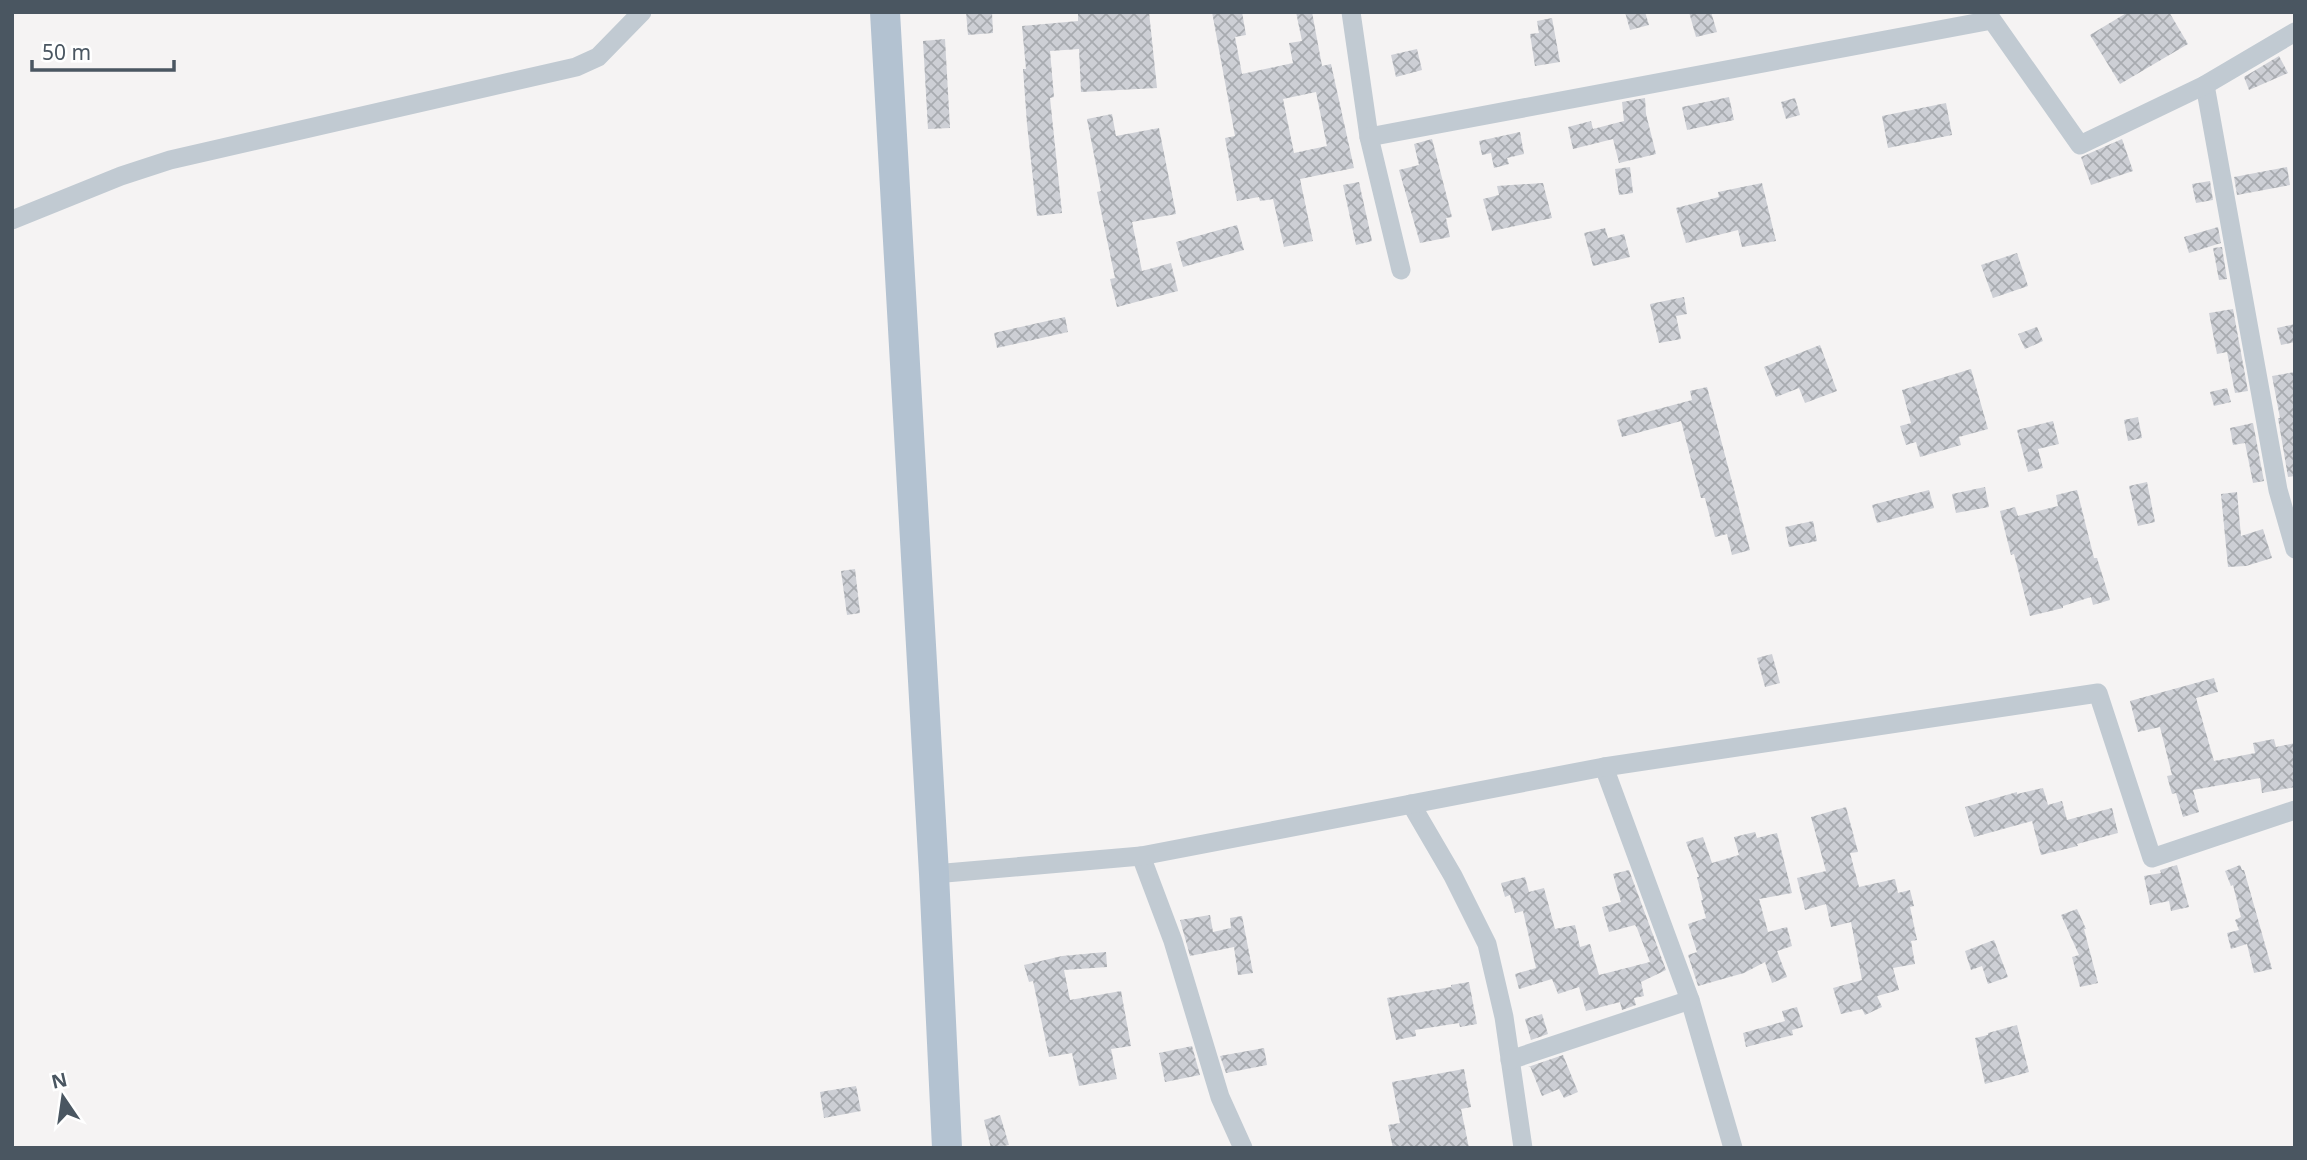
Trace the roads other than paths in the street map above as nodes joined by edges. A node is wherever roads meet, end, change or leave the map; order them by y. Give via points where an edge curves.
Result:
1 (642, 12) edge
2 (885, 12) edge
3 (1351, 12) edge
4 (1991, 16) edge
5 (2295, 32) edge
6 (2205, 85) junction
7 (1369, 136) junction
8 (12, 220) edge
9 (1401, 270) dead end
10 (2295, 549) edge
11 (1604, 767) junction
12 (1411, 804) junction
13 (2295, 810) edge
14 (1141, 856) junction
15 (934, 874) junction
16 (1690, 1000) junction
17 (1510, 1060) junction
18 (947, 1148) edge
19 (1242, 1148) edge
20 (1523, 1148) edge
21 (1733, 1148) edge

1 - 8 street via 598,57 576,67 170,160
2 - 15 main road
3 - 7 street
4 - 6 street via 2080,145
4 - 7 street
5 - 6 street
6 - 10 street via 2278,490
7 - 9 street
11 - 12 street
11 - 13 street via 2098,693 2152,858
11 - 16 street
12 - 14 street
12 - 17 street via 1487,944
14 - 15 street
14 - 19 street via 1173,941 1220,1097
15 - 18 main road
16 - 17 street
16 - 21 street
17 - 20 street

